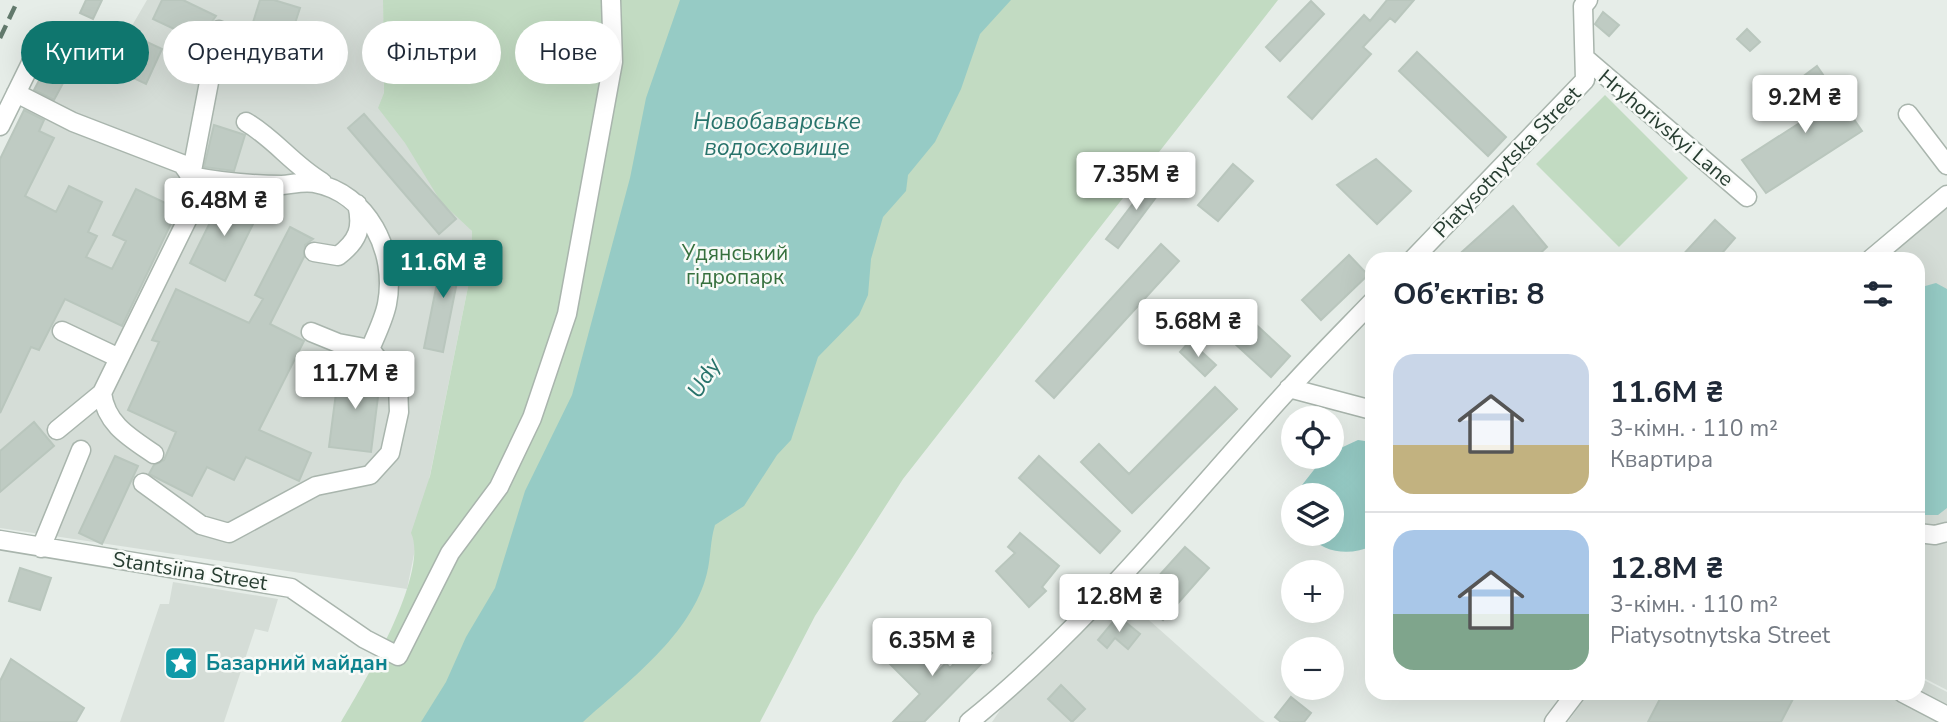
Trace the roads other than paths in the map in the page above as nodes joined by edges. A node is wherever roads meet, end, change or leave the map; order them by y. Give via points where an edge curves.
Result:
1 (611, 0) edge
2 (1588, 0) edge
3 (1585, 58) junction
4 (21, 83) edge
5 (209, 84) edge
6 (16, 93) junction
7 (1908, 114) dead end
8 (246, 122) dead end
9 (0, 126) edge
10 (1947, 165) edge
11 (191, 176) junction
12 (331, 187) junction
13 (1947, 195) edge
14 (1747, 197) dead end
15 (357, 204) junction
16 (314, 252) dead end
17 (1420, 252) edge
18 (1879, 252) edge
19 (1365, 309) edge
20 (62, 331) dead end
21 (311, 332) dead end
22 (370, 349) junction
23 (119, 358) junction
24 (1289, 388) junction
25 (102, 393) junction
26 (1365, 408) edge
27 (57, 430) dead end
28 (81, 450) dead end
29 (154, 454) dead end
30 (144, 482) dead end
31 (1947, 532) edge
32 (1925, 534) edge
33 (0, 540) edge
34 (41, 548) junction
35 (1571, 700) edge
36 (1916, 700) edge
37 (1947, 716) edge
38 (969, 722) edge
39 (1554, 722) edge

1 - 34 street, Stantsiina Street via 613,62 567,314 532,418 499,487 450,553 398,656 291,588
2 - 3 street, Piatysotnytska Street via 1583,6
3 - 14 street, Hryhorivskyi Lane
3 - 17 street, Piatysotnytska Street via 1585,80
4 - 6 street
5 - 11 street
6 - 9 street
6 - 11 street via 73,122 181,163
7 - 10 street
8 - 12 street via 266,134 298,167
11 - 12 street via 228,183 311,182
11 - 23 street via 197,195 188,218
12 - 15 street
13 - 18 street
15 - 16 street via 362,224 352,245 338,256
15 - 22 street via 374,224 387,277 387,303
19 - 24 street
20 - 23 street
21 - 22 street via 338,344
22 - 30 street via 398,385 399,412 390,453 370,475 316,486 229,533 201,525
23 - 25 street
24 - 26 street
24 - 38 street via 1113,588 1021,680
25 - 27 street
25 - 29 street via 114,425
28 - 34 street
31 - 32 street
33 - 34 street, Stantsiina Street
35 - 39 street
36 - 37 street

